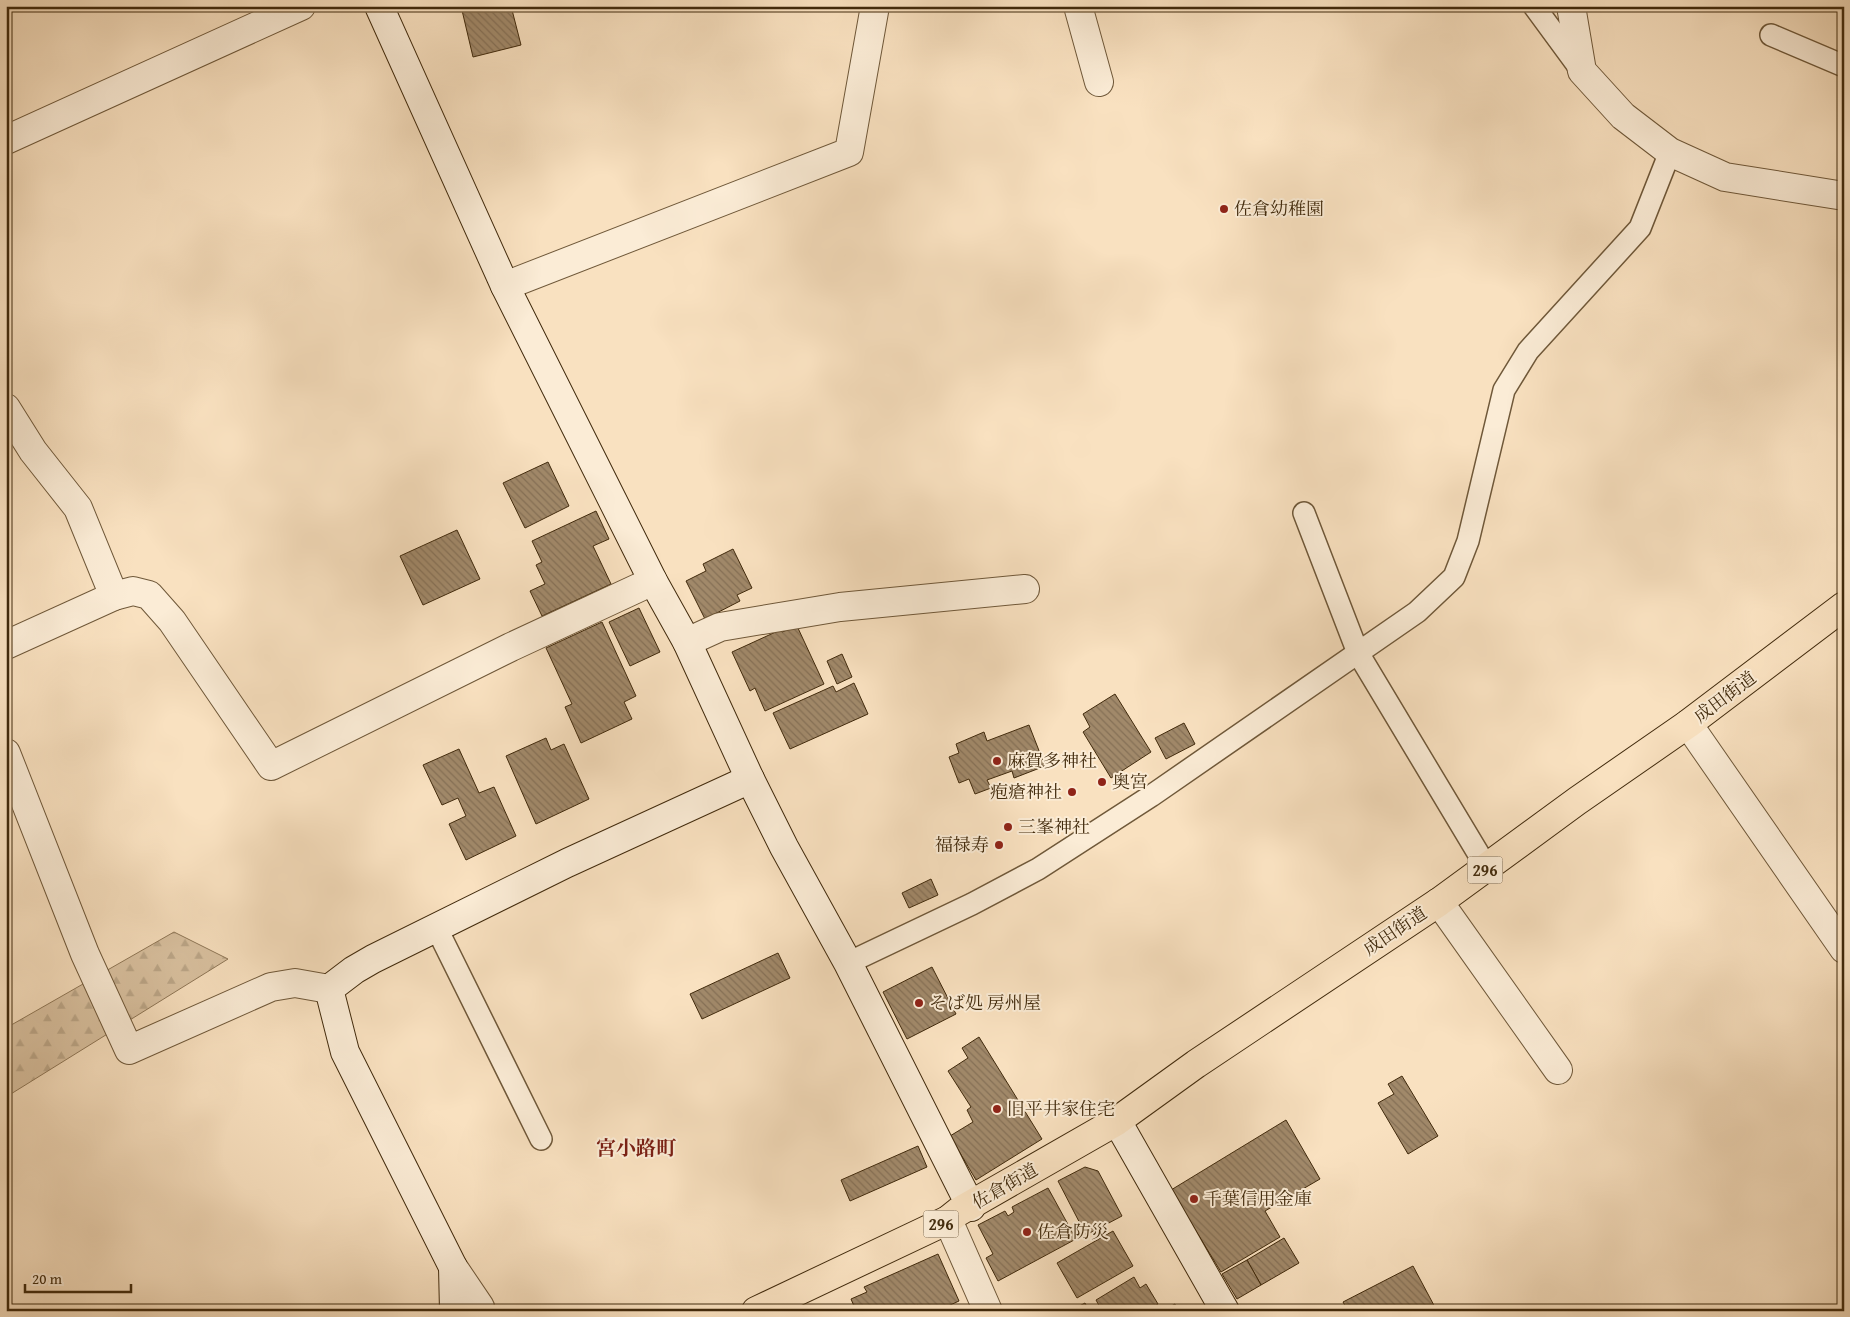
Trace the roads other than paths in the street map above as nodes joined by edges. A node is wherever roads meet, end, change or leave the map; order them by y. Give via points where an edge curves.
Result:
1 (301, 6) edge
2 (379, 6) edge
3 (875, 6) edge
4 (1078, 6) edge
5 (1534, 6) edge
6 (1571, 6) edge
7 (1771, 35) dead end
8 (1844, 66) edge
9 (1582, 71) junction
10 (1099, 82) dead end
11 (6, 140) edge
12 (1670, 152) junction
13 (1844, 196) edge
14 (505, 286) junction
15 (6, 408) edge
16 (1304, 513) dead end
17 (653, 581) junction
18 (1025, 589) dead end
19 (114, 596) junction
20 (1844, 606) edge
21 (687, 642) junction
22 (6, 645) edge
23 (1358, 653) junction
24 (1688, 724) junction
25 (6, 753) edge
26 (750, 779) junction
27 (1487, 868) junction
28 (1439, 902) junction
29 (437, 929) junction
30 (1844, 949) edge
31 (848, 963) junction
32 (329, 989) junction
33 (1558, 1070) dead end
34 (1117, 1121) junction
35 (541, 1139) dead end
36 (959, 1213) junction
37 (453, 1266) junction
38 (454, 1311) edge
39 (480, 1311) edge
40 (756, 1311) edge
41 (988, 1311) edge
42 (1224, 1311) edge

1 - 11 street
2 - 14 street
3 - 14 street via 850,152
4 - 10 street
5 - 9 lane
6 - 9 street
7 - 8 lane
9 - 12 street via 1623,116
12 - 13 street via 1725,177
12 - 23 lane via 1640,228 1528,351 1504,390 1468,541 1454,577 1417,612
14 - 17 street
15 - 19 street via 33,451 78,508
16 - 23 lane
17 - 19 street via 272,766 172,621 150,595 133,591
17 - 21 street
18 - 21 street via 840,607 720,627
19 - 22 street
20 - 24 highway, 成田街道 / 296
21 - 26 street
23 - 27 lane
23 - 31 lane via 1151,796 1038,869
24 - 27 highway, 成田街道 / 296
24 - 30 street
25 - 32 street via 85,954 128,1050 271,987 296,983
26 - 29 street via 567,863
26 - 31 street
27 - 28 highway, 成田街道 / 296
28 - 33 street
28 - 34 highway, 成田街道 / 296 via 1196,1064
29 - 32 street via 354,970
29 - 35 lane
31 - 36 street
32 - 37 street via 346,1052
34 - 36 highway, 佐倉街道 / 296
34 - 42 street
36 - 40 highway, 佐倉街道 / 296
36 - 41 street
37 - 38 street
37 - 39 street

